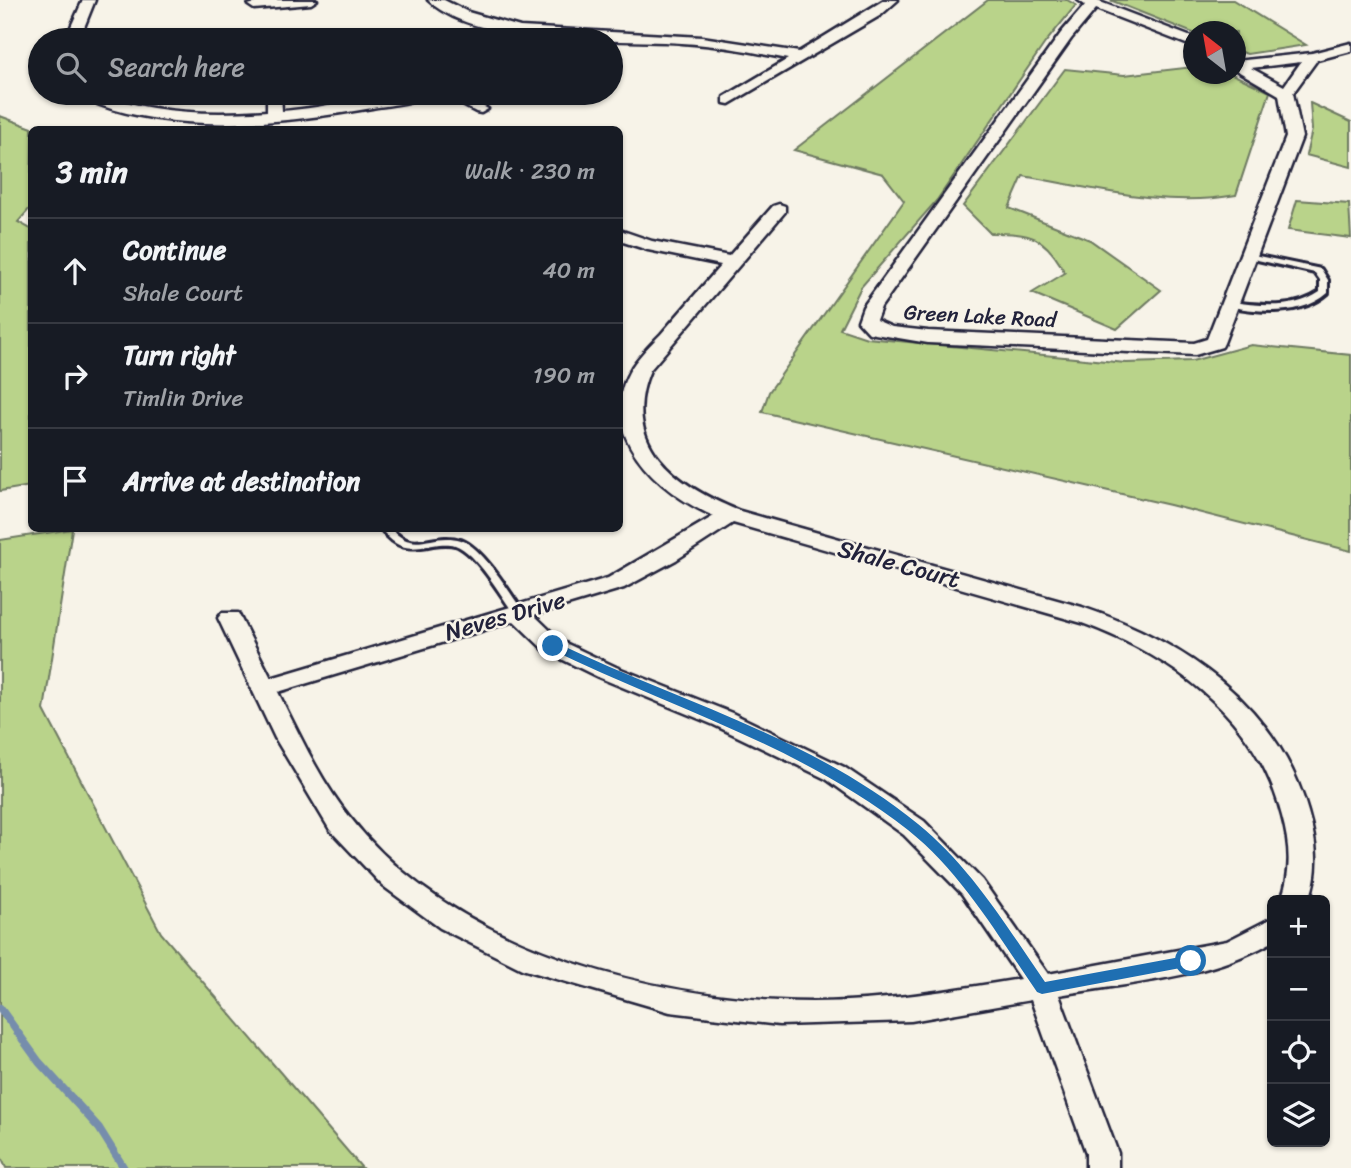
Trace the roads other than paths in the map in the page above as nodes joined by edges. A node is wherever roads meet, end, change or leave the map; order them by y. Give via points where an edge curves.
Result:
1 (89, 0) edge
2 (311, 0) edge
3 (434, 0) edge
4 (892, 0) edge
5 (1088, 2) edge
6 (254, 5) dead end
7 (77, 28) edge
8 (497, 28) edge
9 (1183, 39) edge
10 (623, 40) edge
11 (1351, 47) edge
12 (801, 57) junction
13 (1312, 57) junction
14 (1246, 64) edge
15 (1246, 71) edge
16 (1286, 93) junction
17 (729, 100) dead end
18 (120, 105) edge
19 (275, 105) edge
20 (363, 105) edge
21 (472, 105) edge
22 (481, 109) dead end
23 (275, 116) junction
24 (779, 209) dead end
25 (623, 236) edge
26 (1247, 255) junction
27 (734, 262) junction
28 (1228, 304) junction
29 (730, 514) junction
30 (388, 532) edge
31 (519, 613) junction
32 (230, 618) dead end
33 (266, 688) junction
34 (1297, 895) edge
35 (1267, 932) edge
36 (1042, 988) junction
37 (1102, 1168) edge

1 - 7 street
2 - 6 street
3 - 8 street via 472,21
4 - 12 street
5 - 9 street
5 - 28 street, Green Lake Road via 872,307 867,321 875,329 928,337 1195,349 1215,343
10 - 12 street via 728,42
11 - 13 street
12 - 17 street
13 - 14 street
13 - 16 street
15 - 16 street
16 - 26 street, Green Lake Road via 1294,137
18 - 23 street via 161,112
19 - 23 street
20 - 23 street
21 - 22 street
24 - 27 street, Shale Court
25 - 27 street
26 - 28 street, Green Lake Road
26 - 28 lane via 1318,271 1325,293 1298,307
27 - 29 street, Shale Court via 641,368 628,403 639,447 656,469 699,501
29 - 31 street, Neves Drive via 616,583
29 - 34 street, Shale Court via 1074,611 1143,641 1198,674 1249,720 1287,785 1306,853
30 - 31 lane via 393,540 408,546 461,543
31 - 33 street, Neves Drive
31 - 36 street via 553,646 723,719 835,774 914,828 972,887
32 - 33 street
33 - 36 street via 288,738 339,823 393,879 450,921 532,961 670,1000 779,1013 911,1009
35 - 36 street via 1235,950
36 - 37 street via 1101,1153

